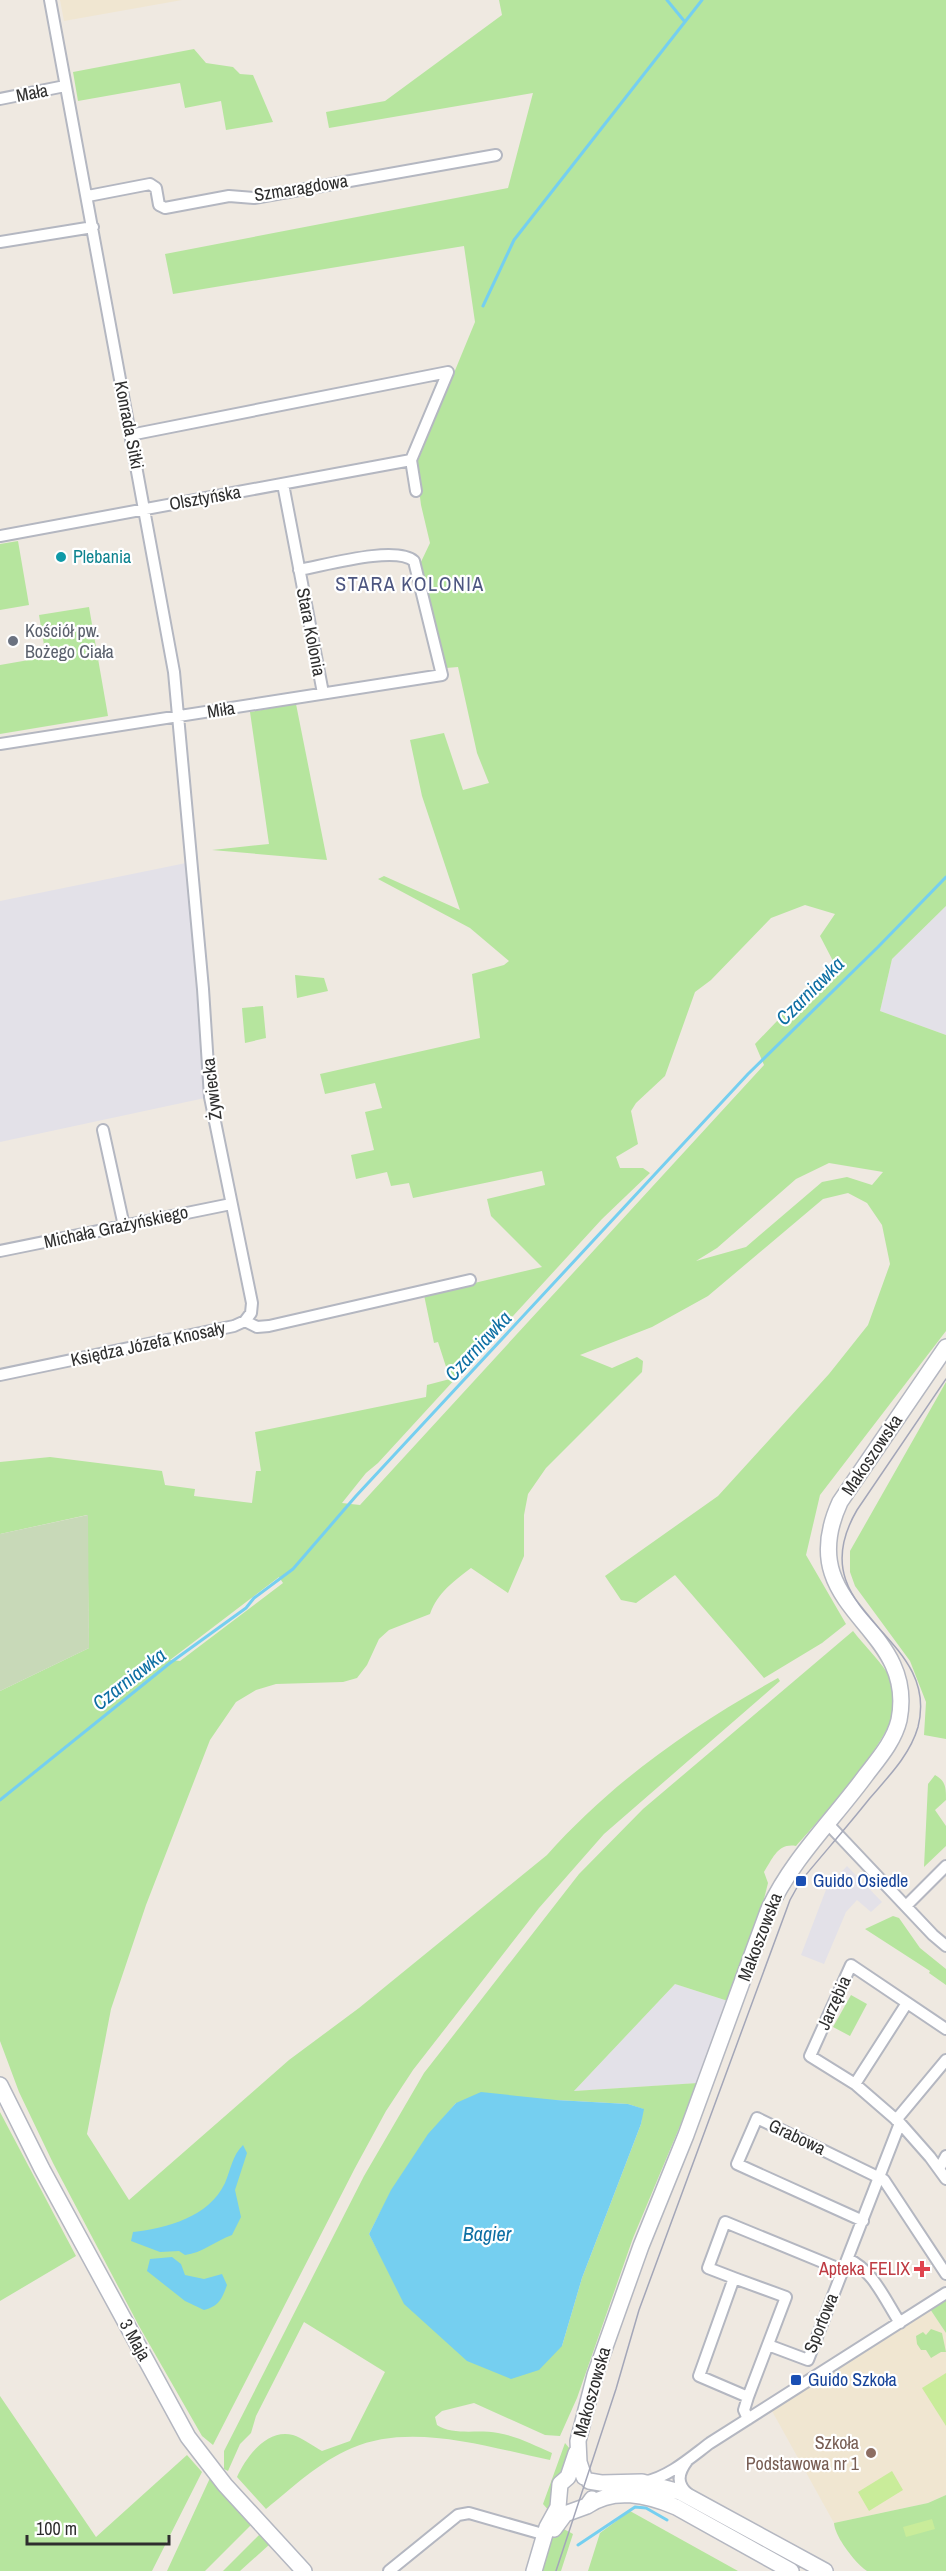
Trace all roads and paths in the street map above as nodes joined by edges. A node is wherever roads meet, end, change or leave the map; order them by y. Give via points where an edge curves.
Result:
1 (50, 0) edge
2 (65, 86) junction
3 (0, 99) edge
4 (496, 155) dead end
5 (88, 196) junction
6 (93, 227) junction
7 (0, 242) edge
8 (130, 435) junction
9 (411, 460) junction
10 (283, 484) junction
11 (416, 491) dead end
12 (144, 509) junction
13 (0, 536) edge
14 (299, 570) junction
15 (442, 675) joint
16 (323, 693) junction
17 (180, 717) junction
18 (0, 744) edge
19 (191, 853) joint
20 (103, 1130) dead end
21 (231, 1204) junction
22 (124, 1226) junction
23 (0, 1251) edge
24 (470, 1280) dead end
25 (245, 1321) junction
26 (946, 1347) edge
27 (0, 1375) edge
28 (828, 1824) junction
29 (946, 1866) edge
30 (907, 1905) junction
31 (946, 1946) edge
32 (907, 2003) junction
33 (946, 2029) edge
34 (946, 2060) edge
35 (855, 2084) junction
36 (0, 2085) edge
37 (898, 2122) junction
38 (946, 2156) edge
39 (939, 2169) junction
40 (878, 2175) junction
41 (946, 2179) edge
42 (863, 2221) junction
43 (848, 2259) junction
44 (842, 2270) junction
45 (946, 2274) edge
46 (734, 2278) junction
47 (946, 2293) edge
48 (900, 2323) junction
49 (768, 2345) junction
50 (748, 2397) junction
51 (748, 2419) junction
52 (687, 2461) junction
53 (580, 2478) junction
54 (642, 2482) junction
55 (696, 2499) junction
56 (560, 2500) junction
57 (580, 2508) junction
58 (546, 2535) junction
59 (304, 2571) edge
60 (389, 2571) edge
61 (534, 2571) edge
62 (791, 2571) edge
63 (825, 2571) edge

1 - 2 street, Konrada Sitki
2 - 3 street, Mała
2 - 5 street, Konrada Sitki
4 - 5 street, Szmaragdowa via 254,198 229,196 165,208 159,205 155,186 150,184
5 - 6 street, Konrada Sitki
6 - 7 street
6 - 8 street, Konrada Sitki
8 - 9 street via 448,372
8 - 12 street, Konrada Sitki
9 - 10 street, Olsztyńska
9 - 11 street
10 - 12 street, Olsztyńska
10 - 14 street, Stara Kolonia
12 - 13 street, Olsztyńska
12 - 17 street, Konrada Sitki
14 - 15 street, Stara Kolonia via 381,555 410,558 414,561
14 - 16 street, Stara Kolonia
15 - 16 street, Miła
16 - 17 street, Miła
17 - 18 street, Miła
17 - 19 street, Konrada Sitki
19 - 21 street, Żywiecka via 210,1097
20 - 22 street
21 - 22 street, Michała Grażyńskiego
21 - 25 street, Żywiecka via 252,1303
22 - 23 street, Michała Grażyńskiego
24 - 25 street, Księdza Józefa Knosały via 269,1326 257,1327
25 - 27 street, Księdza Józefa Knosały
26 - 28 main road, Makoszowska via 840,1502 828,1531 828,1565 834,1580 891,1659 901,1703 898,1722 886,1748
28 - 30 street
28 - 53 main road, Makoszowska via 786,1877 768,1911 609,2333 582,2417 577,2450
29 - 30 street
30 - 31 street
32 - 33 street, Jarzębia
32 - 35 street
32 - 35 street, Jarzębia via 851,1965 810,2056
34 - 37 street
35 - 37 street, Jarzębia
36 - 59 main road, 3 Maja via 188,2437 225,2485
37 - 39 street
37 - 40 street
38 - 39 street
39 - 41 street
40 - 42 street
40 - 42 street, Grabowa via 757,2118 737,2164
40 - 45 street, Grabowa via 892,2190
42 - 43 street
43 - 44 street, Sportowa
43 - 48 street via 868,2273
44 - 46 street via 725,2222 708,2268
44 - 49 street, Sportowa via 808,2360
46 - 49 street via 786,2297
46 - 50 street via 699,2376
47 - 48 street, Sportowa
48 - 51 street, Sportowa
49 - 50 street
50 - 51 street via 744,2410
51 - 52 street, Sportowa
52 - 54 street, Sportowa
52 - 55 street via 680,2470 680,2484
53 - 54 main road via 601,2484
53 - 56 main road, Makoszowska via 560,2484
53 - 57 main road, Makoszowska via 593,2494
54 - 55 main road
55 - 63 main road
56 - 57 main road via 567,2508
56 - 58 main road, Makoszowska
57 - 58 main road, Makoszowska via 566,2514
57 - 62 main road via 610,2495 657,2499
58 - 60 street via 469,2513 458,2515
58 - 61 main road, Makoszowska

